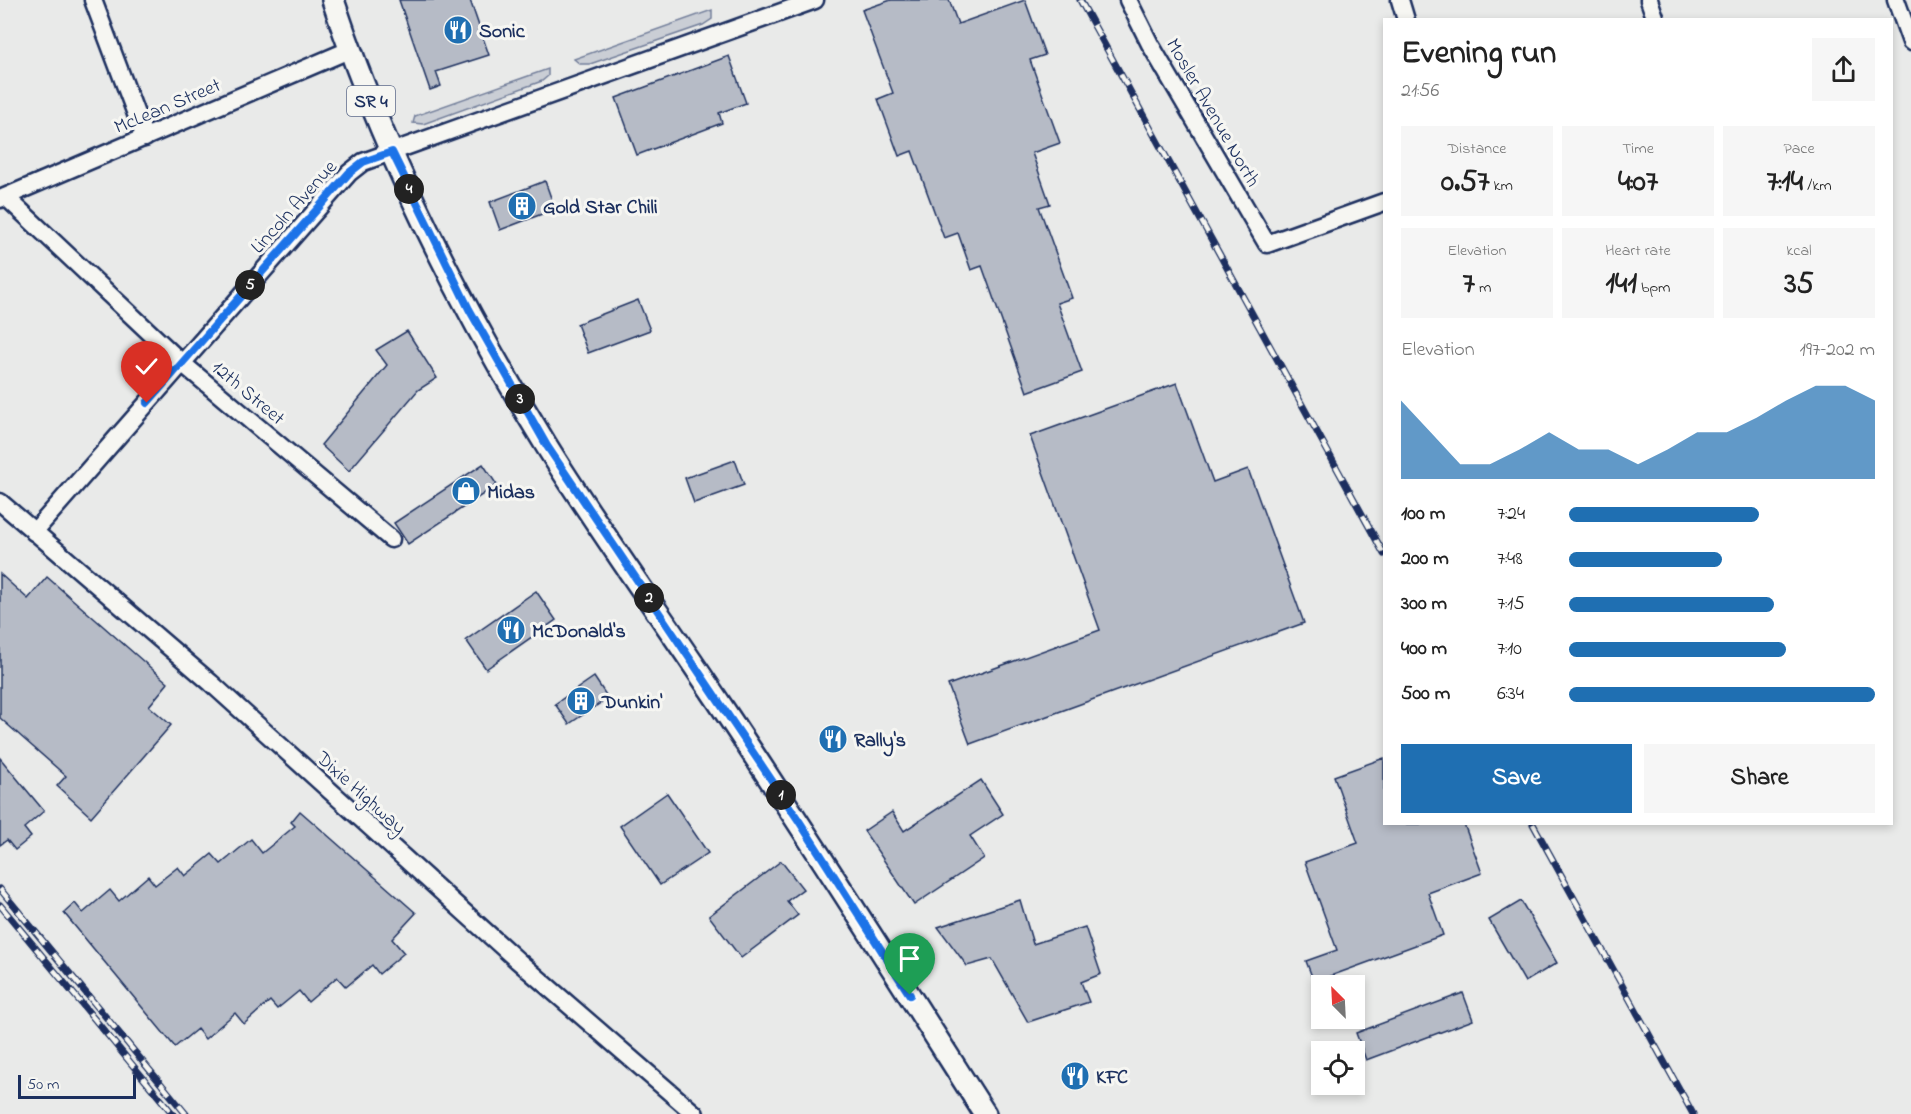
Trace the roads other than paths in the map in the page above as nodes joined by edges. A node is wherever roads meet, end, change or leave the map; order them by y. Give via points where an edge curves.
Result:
1 (93, 0) edge
2 (333, 0) edge
3 (815, 0) edge
4 (1128, 0) edge
5 (1400, 0) edge
6 (1649, 0) edge
7 (1896, 0) edge
8 (1405, 18) edge
9 (1655, 18) edge
10 (1902, 23) edge
11 (1911, 42) edge
12 (350, 50) junction
13 (145, 138) junction
14 (392, 152) junction
15 (3, 198) edge
16 (1383, 202) edge
17 (182, 363) junction
18 (0, 502) edge
19 (34, 532) junction
20 (391, 539) dead end
21 (695, 1114) edge
22 (985, 1114) edge

1 - 13 street
2 - 12 main road, SR 4
3 - 14 street, Lincoln Avenue
4 - 16 street, Mosler Avenue North via 1267,244
5 - 8 street
6 - 9 street
7 - 10 street
10 - 11 street
12 - 13 street, McLean Street
12 - 14 main road, SR 4
13 - 15 street, McLean Street
14 - 17 street, Lincoln Avenue via 363,162 349,173
14 - 22 main road, SR 4 via 469,309 547,446 799,821
15 - 17 street, 12th Street
17 - 19 street, Lincoln Avenue
17 - 20 street, 12th Street
18 - 19 street, Dixie Highway
19 - 21 street, Dixie Highway via 212,683 509,953

